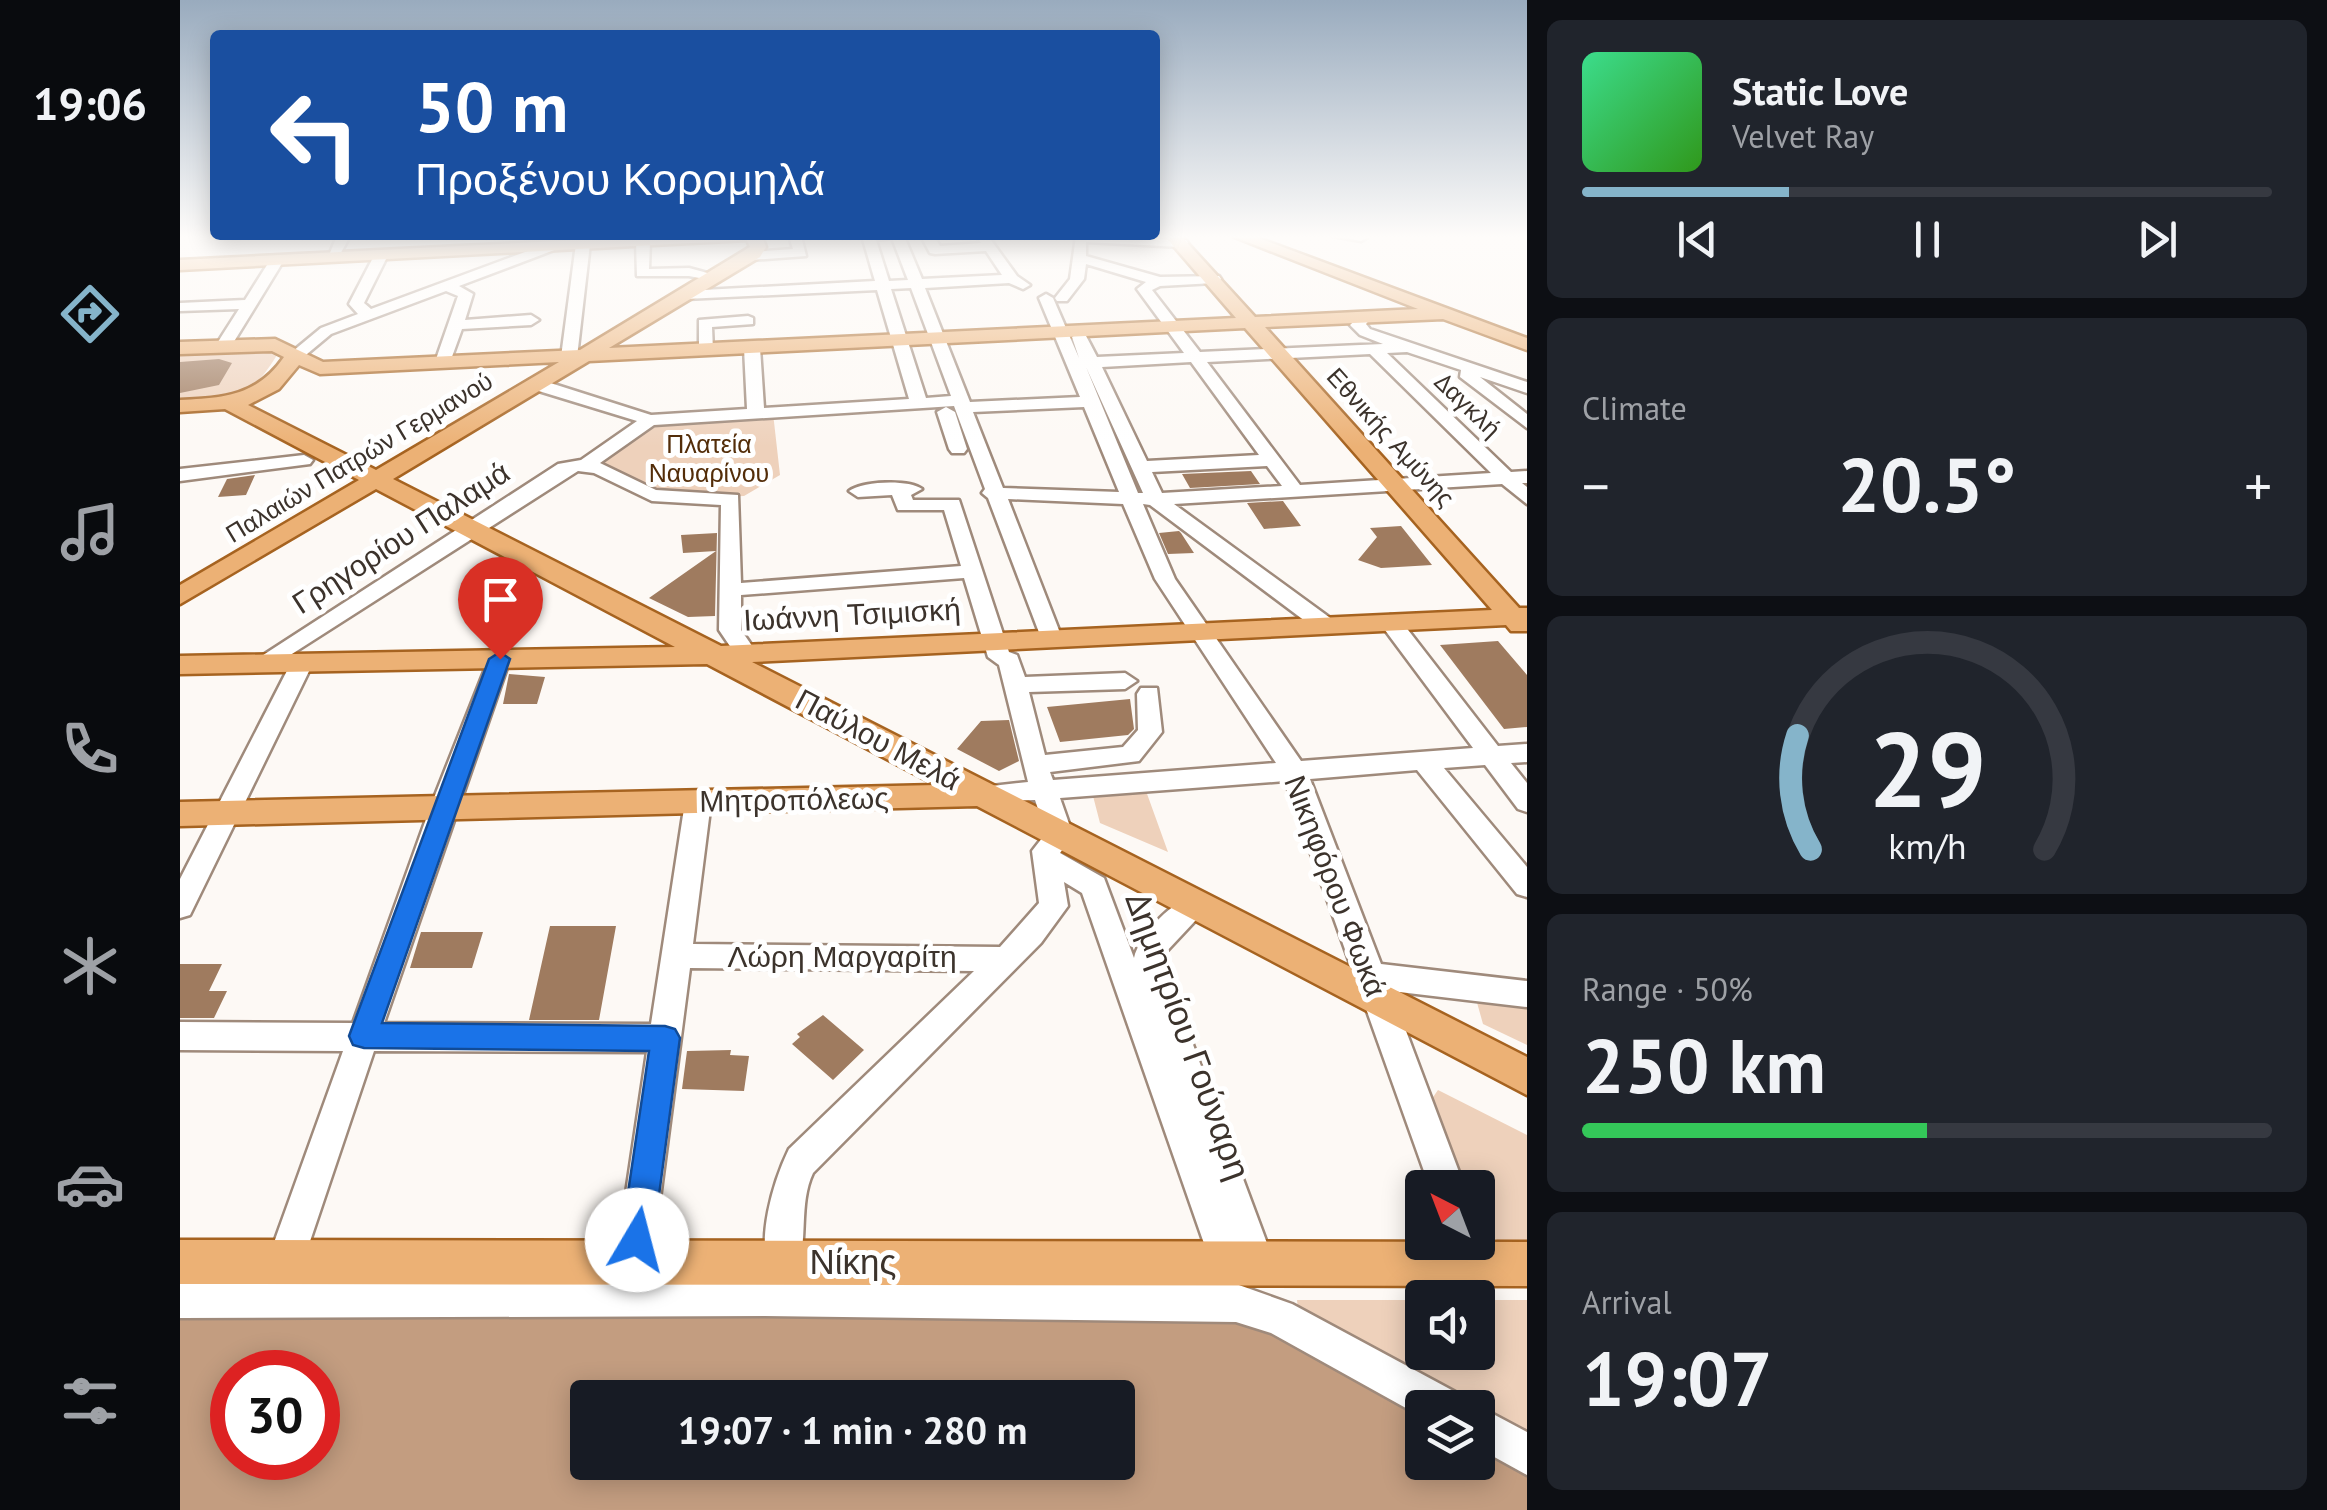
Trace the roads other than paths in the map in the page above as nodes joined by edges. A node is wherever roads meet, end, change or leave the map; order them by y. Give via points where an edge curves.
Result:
1 (248, 306) edge
2 (359, 306) edge
3 (392, 306) edge
4 (461, 306) edge
5 (577, 306) edge
6 (666, 306) edge
7 (890, 306) edge
8 (925, 306) edge
9 (1058, 306) edge
10 (1157, 306) edge
11 (1239, 306) edge
12 (1430, 306) edge
13 (1448, 313) junction
14 (369, 315) junction
15 (1364, 318) junction
16 (531, 320) dead end
17 (748, 321) dead end
18 (1254, 323) junction
19 (454, 325) junction
20 (1172, 327) junction
21 (1069, 332) junction
22 (937, 339) junction
23 (610, 340) junction
24 (901, 341) junction
25 (1527, 344) edge
26 (224, 345) junction
27 (1410, 347) junction
28 (180, 348) edge
29 (752, 348) junction
30 (1374, 349) junction
31 (705, 350) junction
32 (574, 352) junction
33 (1280, 353) junction
34 (642, 354) junction
35 (296, 356) junction
36 (1196, 357) junction
37 (1450, 361) junction
38 (444, 362) junction
39 (1083, 363) junction
40 (320, 368) junction
41 (541, 373) junction
42 (1527, 388) edge
43 (229, 402) junction
44 (1089, 402) junction
45 (918, 403) junction
46 (180, 406) edge
47 (956, 407) junction
48 (756, 412) junction
49 (262, 418) junction
50 (650, 420) junction
51 (1527, 423) edge
52 (958, 450) dead end
53 (304, 460) dead end
54 (1272, 460) junction
55 (580, 465) junction
56 (1140, 467) junction
57 (180, 475) edge
58 (377, 478) junction
59 (1518, 478) edge
60 (1398, 486) junction
61 (946, 488) dead end
62 (900, 490) junction
63 (858, 491) dead end
64 (994, 493) junction
65 (1297, 493) junction
66 (1129, 497) junction
67 (1527, 498) edge
68 (1155, 499) junction
69 (472, 528) junction
70 (973, 570) junction
71 (729, 590) junction
72 (180, 596) edge
73 (641, 616) junction
74 (1390, 622) junction
75 (1522, 622) edge
76 (1325, 625) junction
77 (1200, 631) junction
78 (1051, 638) junction
79 (995, 641) junction
80 (818, 649) junction
81 (746, 653) junction
82 (714, 655) junction
83 (608, 657) junction
84 (500, 659) junction
85 (302, 662) junction
86 (262, 664) junction
87 (180, 665) edge
88 (1125, 681) dead end
89 (1015, 685) junction
90 (779, 689) junction
91 (1149, 694) dead end
92 (1527, 753) edge
93 (1492, 756) junction
94 (1424, 762) junction
95 (1035, 766) junction
96 (1295, 772) junction
97 (1044, 792) junction
98 (983, 795) junction
99 (698, 802) junction
100 (1527, 802) edge
101 (443, 808) junction
102 (227, 813) junction
103 (180, 814) edge
104 (1054, 846) junction
105 (1527, 886) edge
106 (1196, 905) junction
107 (180, 907) edge
108 (679, 956) junction
109 (1006, 959) junction
110 (1376, 989) junction
111 (1527, 994) edge
112 (180, 1036) edge
113 (364, 1036) junction
114 (665, 1038) junction
115 (1527, 1078) edge
116 (1441, 1170) edge
117 (1405, 1256) edge
118 (1495, 1258) edge
119 (634, 1260) junction
120 (180, 1262) edge
121 (285, 1262) junction
122 (783, 1262) junction
123 (1242, 1262) junction
124 (1527, 1264) edge
125 (180, 1299) edge
126 (1412, 1390) edge
127 (1495, 1436) edge
128 (1527, 1455) edge

1 - 26 street
2 - 14 street
3 - 14 street
4 - 19 street
5 - 32 street
6 - 23 main road, Παλαιών Πατρών Γερμανού
7 - 24 street
8 - 22 street
9 - 21 street
10 - 20 street
11 - 18 main road, Εθνικής Αμύνης
12 - 13 main road
13 - 15 main road
13 - 25 main road
14 - 35 street via 320,334
15 - 18 main road
15 - 27 street via 1362,330
16 - 19 street
17 - 31 street via 704,323
18 - 20 main road
18 - 33 main road, Εθνικής Αμύνης
19 - 38 street
20 - 21 main road
20 - 36 street
21 - 22 main road
21 - 39 street
22 - 24 main road
22 - 47 street
23 - 32 main road, Παλαιών Πατρών Γερμανού
23 - 34 main road
24 - 29 main road
24 - 45 street
26 - 28 main road
26 - 35 main road via 275,344
27 - 30 street
27 - 37 street
29 - 31 main road
29 - 48 street
30 - 33 street
30 - 59 street, Δαγκλή
31 - 34 main road
32 - 34 main road
32 - 41 main road, Παλαιών Πατρών Γερμανού
33 - 36 street
33 - 60 main road, Εθνικής Αμύνης
35 - 40 main road
35 - 43 main road via 274,386
36 - 39 street
36 - 54 street
37 - 42 street
37 - 51 street
38 - 40 main road
38 - 41 main road
39 - 44 street, Νικηφόρου Φωκά
39 - 56 street
40 - 49 main road via 272,399
41 - 50 street
41 - 58 main road, Παλαιών Πατρών Γερμανού
43 - 46 main road
43 - 49 main road, Παύλου Μελά
44 - 47 street
44 - 66 street, Νικηφόρου Φωκά
45 - 47 street
45 - 48 street
47 - 52 street
47 - 64 street
48 - 50 street
49 - 58 main road, Παύλου Μελά
50 - 55 street
53 - 57 street
54 - 56 street
54 - 65 street
55 - 69 street, Γρηγορίου Παλαμά
55 - 71 street via 602,467 650,494 731,499
56 - 68 street
58 - 69 main road, Παύλου Μελά
58 - 72 main road, Παλαιών Πατρών Γερμανού
59 - 60 street
59 - 67 street, Δαγκλή
60 - 65 street
60 - 75 main road, Εθνικής Αμύνης
61 - 62 street
62 - 63 street
62 - 70 street via 904,506 952,504
64 - 66 street
64 - 78 street
65 - 68 street
66 - 68 street
66 - 77 street, Νικηφόρου Φωκά via 1166,579
68 - 76 street
69 - 73 main road, Παύλου Μελά
69 - 86 street, Γρηγορίου Παλαμά
70 - 71 street
70 - 79 street
71 - 81 street via 730,630
73 - 82 main road, Παύλου Μελά
73 - 83 main road via 638,641
74 - 75 main road, Ιωάννη Τσιμισκή
74 - 76 main road, Ιωάννη Τσιμισκή
74 - 93 street
76 - 77 main road, Ιωάννη Τσιμισκή
77 - 78 main road, Ιωάννη Τσιμισκή
77 - 96 street, Νικηφόρου Φωκά
78 - 79 main road, Ιωάννη Τσιμισκή
79 - 80 main road, Ιωάννη Τσιμισκή
79 - 89 street
80 - 81 main road, Ιωάννη Τσιμισκή
80 - 90 main road via 786,670
81 - 82 main road, Ιωάννη Τσιμισκή
82 - 83 main road, Ιωάννη Τσιμισκή
82 - 90 main road, Παύλου Μελά
83 - 84 main road, Ιωάννη Τσιμισκή
84 - 85 main road, Ιωάννη Τσιμισκή
84 - 101 street
85 - 86 main road, Ιωάννη Τσιμισκή
85 - 102 street
86 - 87 main road, Ιωάννη Τσιμισκή
88 - 89 street
89 - 95 street
90 - 98 main road, Παύλου Μελά
91 - 95 street via 1150,732 1130,755
92 - 93 street, Μητροπόλεως
93 - 94 street, Μητροπόλεως
93 - 100 street
94 - 96 street, Μητροπόλεως
94 - 105 street
95 - 97 street
96 - 97 street, Μητροπόλεως
96 - 110 street, Νικηφόρου Φωκά
97 - 98 street, Μητροπόλεως
97 - 104 street
98 - 99 main road, Μητροπόλεως
98 - 104 main road, Παύλου Μελά
99 - 101 main road, Μητροπόλεως
99 - 108 street
101 - 102 main road, Μητροπόλεως
101 - 113 street
102 - 103 main road, Μητροπόλεως
102 - 107 street
104 - 106 main road, Παύλου Μελά
104 - 109 street via 1054,906
104 - 123 street, Δημητρίου Γούναρη via 1094,886
106 - 110 main road, Παύλου Μελά
106 - 123 street, Δημητρίου Γούναρη via 1152,948 1148,964
108 - 109 street, Λώρη Μαργαρίτη
108 - 114 street
109 - 122 street via 800,1161 789,1186
110 - 111 street
110 - 115 main road, Παύλου Μελά
110 - 116 street, Νικηφόρου Φωκά
112 - 113 street
113 - 114 street
113 - 121 street
114 - 119 street
117 - 123 main road, Νίκης
118 - 124 main road, Νίκης
119 - 121 main road, Νίκης
119 - 122 main road, Νίκης
120 - 121 main road, Νίκης
122 - 123 main road, Νίκης
125 - 126 street, Νίκης via 765,1296 1236,1303 1279,1317
127 - 128 street

